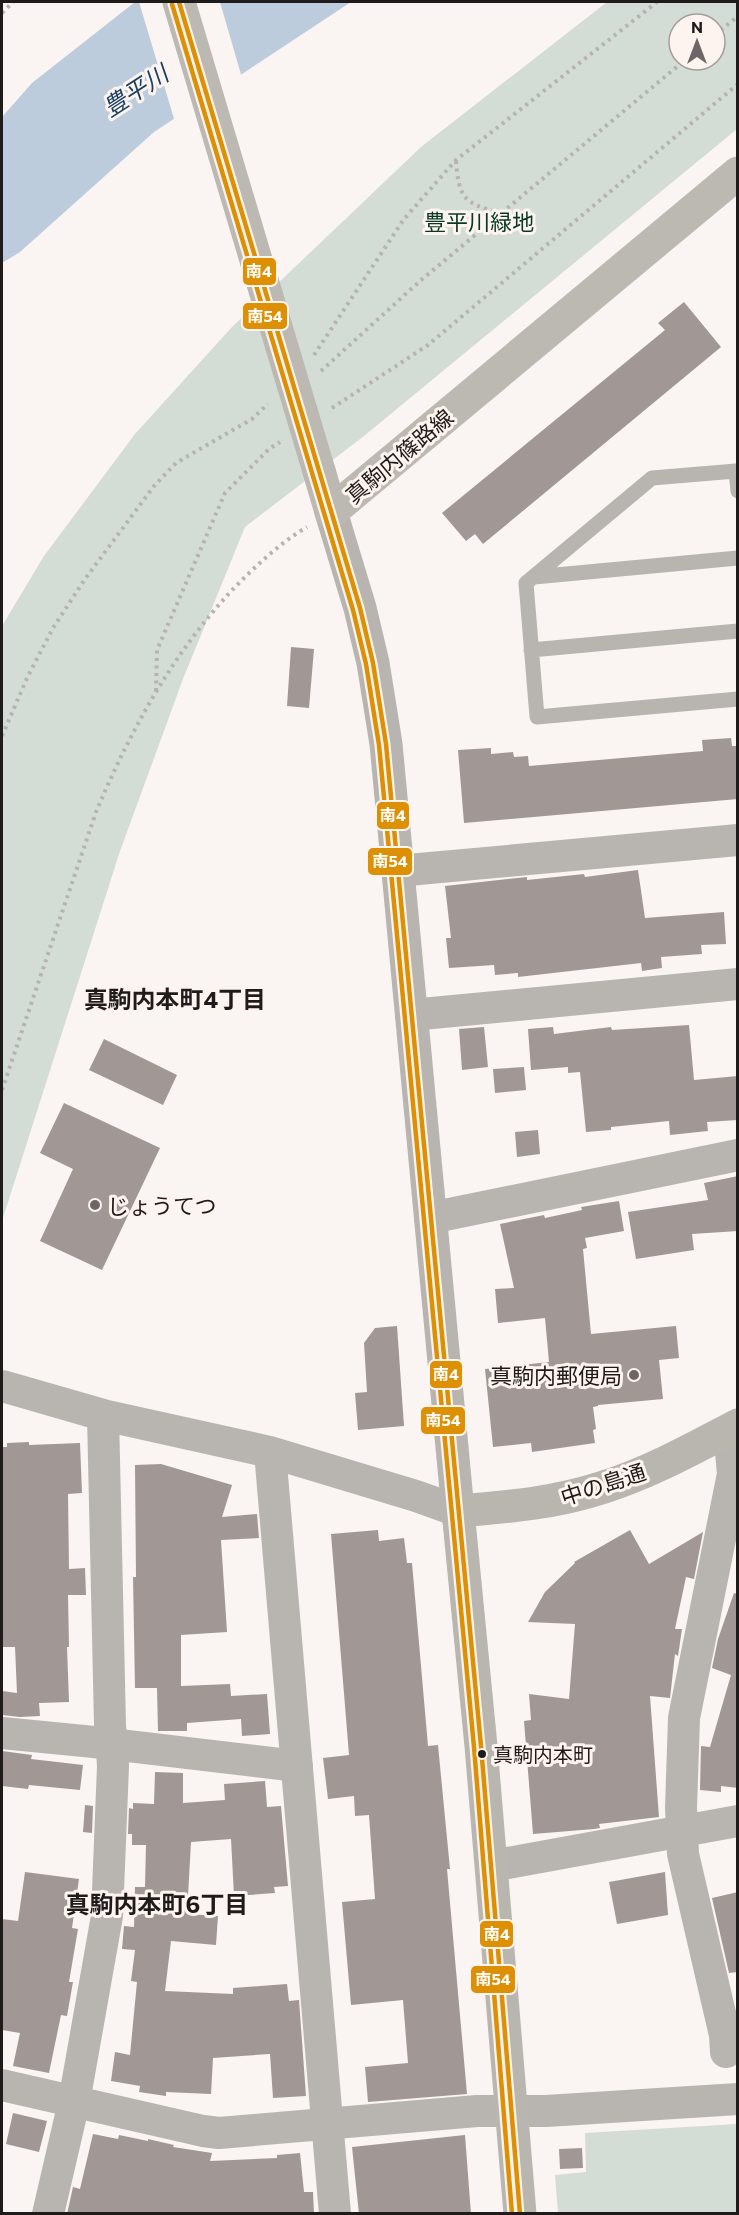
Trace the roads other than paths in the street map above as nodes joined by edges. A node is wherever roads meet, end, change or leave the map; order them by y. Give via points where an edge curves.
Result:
1 (179, 2) edge
2 (738, 173) edge
3 (737, 471) edge
4 (738, 491) edge
5 (332, 512) junction
6 (738, 558) edge
7 (534, 577) junction
8 (738, 631) edge
9 (531, 650) junction
10 (738, 699) edge
11 (738, 840) edge
12 (397, 871) junction
13 (738, 984) edge
14 (411, 1015) junction
15 (738, 1155) edge
16 (430, 1218) junction
17 (2, 1386) edge
18 (103, 1415) junction
19 (733, 1427) edge
20 (270, 1452) junction
21 (458, 1511) junction
22 (2, 1733) edge
23 (112, 1744) junction
24 (297, 1766) junction
25 (738, 1821) edge
26 (682, 1830) junction
27 (491, 1866) junction
28 (726, 2052) dead end
29 (2, 2085) edge
30 (738, 2099) edge
31 (74, 2102) junction
32 (511, 2110) junction
33 (328, 2124) junction
34 (48, 2214) edge
35 (335, 2214) edge
36 (520, 2214) edge

1 - 5 main road, 真駒内篠路線, bridge
2 - 5 main road, 真駒内篠路線
3 - 4 lane
3 - 7 lane via 651,478
5 - 12 street via 373,663 386,744
6 - 7 lane
7 - 9 lane via 526,583
8 - 9 lane
9 - 10 lane via 537,717
11 - 12 street
12 - 14 street
13 - 14 street
14 - 16 street
15 - 16 street
16 - 21 street
17 - 18 street
18 - 20 street
18 - 23 street
19 - 21 highway, 中の島通 via 660,1465 604,1487 543,1503
19 - 26 street via 733,1474 684,1718
20 - 21 street
20 - 24 street
21 - 27 highway
22 - 23 street
23 - 24 street
23 - 31 street via 107,1917
24 - 33 street
25 - 26 street
26 - 27 street
26 - 28 street via 683,1854
27 - 32 highway
29 - 31 street
30 - 32 street
31 - 33 street via 219,2133
31 - 34 street
32 - 33 street
32 - 36 highway
33 - 35 street

